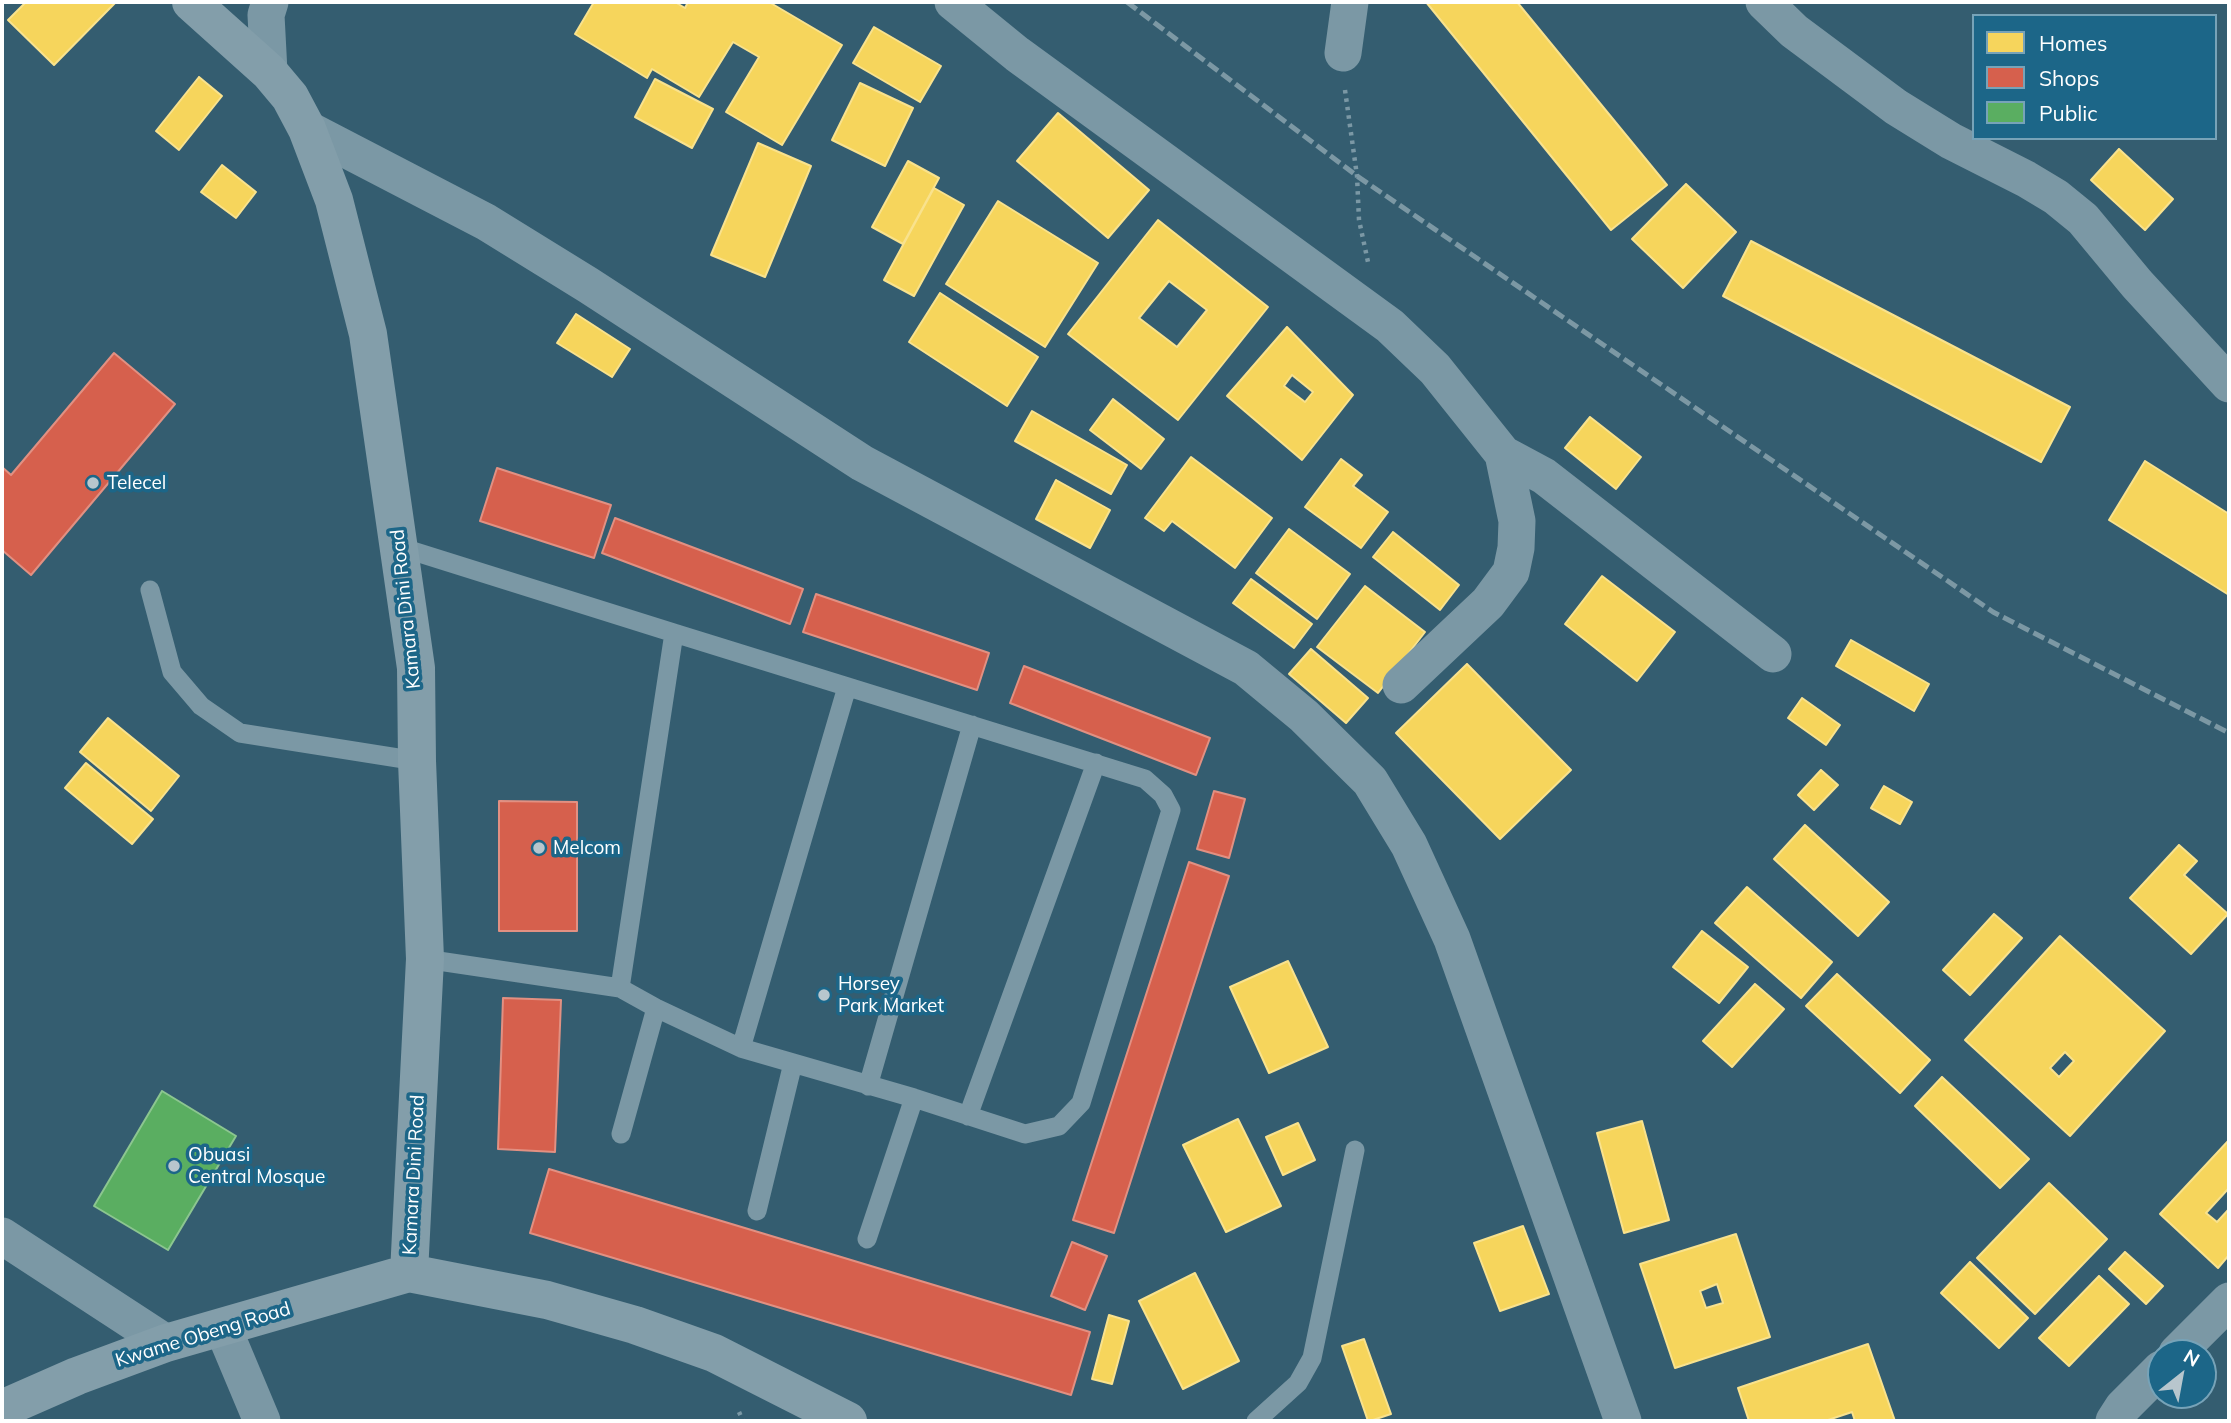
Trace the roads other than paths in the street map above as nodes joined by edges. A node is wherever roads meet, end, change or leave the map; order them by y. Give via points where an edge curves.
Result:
1 (191, 2) edge
2 (953, 2) edge
3 (1350, 2) edge
4 (1765, 2) edge
5 (265, 6) edge
6 (1343, 53) road end
7 (269, 72) junction
8 (307, 129) junction
9 (2229, 384) edge
10 (1503, 454) junction
11 (400, 547) junction
12 (150, 590) dead end
13 (674, 633) junction
14 (1773, 654) dead end
15 (1401, 685) dead end
16 (846, 687) junction
17 (972, 725) junction
18 (417, 761) junction
19 (1096, 763) junction
20 (425, 959) junction
21 (620, 988) junction
22 (656, 1008) junction
23 (741, 1048) junction
24 (793, 1063) junction
25 (867, 1086) junction
26 (914, 1098) junction
27 (968, 1116) junction
28 (621, 1133) dead end
29 (1355, 1150) dead end
30 (757, 1211) dead end
31 (2, 1236) edge
32 (867, 1239) dead end
33 (409, 1273) junction
34 (2229, 1301) edge
35 (223, 1328) junction
36 (2191, 1339) edge
37 (166, 1343) junction
38 (2147, 1383) edge
39 (2, 1409) edge
40 (262, 1421) edge
41 (848, 1421) edge
42 (1256, 1421) edge
43 (1623, 1421) edge
44 (2114, 1421) edge

1 - 7 street, Kamara Dini Road
2 - 10 street via 1017,54 1390,326 1435,369
3 - 6 street
4 - 9 street via 1794,31 1896,107 2026,179 2083,219
5 - 7 street
7 - 8 street, Kamara Dini Road via 290,97
8 - 11 street, Kamara Dini Road via 334,200 368,334
8 - 43 street via 486,222 862,463 1246,668 1314,725 1370,781 1409,845 1452,939
10 - 14 street via 1544,476
10 - 15 street via 1517,521 1511,572 1488,603
11 - 13 lane
11 - 18 street, Kamara Dini Road via 416,668
12 - 18 lane via 172,672 201,706 240,733
13 - 16 lane
13 - 21 lane
16 - 17 lane
16 - 23 lane
17 - 19 lane
17 - 25 lane
18 - 20 street, Kamara Dini Road
19 - 27 lane
19 - 27 lane via 1145,779 1163,795 1171,810 1081,1103 1059,1126 1025,1134
20 - 21 lane
20 - 33 street, Kamara Dini Road
21 - 22 lane
22 - 23 lane
22 - 28 lane
23 - 24 lane
24 - 25 lane
24 - 30 lane
25 - 26 lane
26 - 27 lane
26 - 32 lane
29 - 42 lane via 1312,1359 1298,1383
31 - 37 street
33 - 35 street, Kwame Obeng Road
33 - 41 street via 547,1300 635,1325 714,1353
34 - 36 street
35 - 37 street, Kwame Obeng Road
35 - 40 street
37 - 39 street, Kwame Obeng Road
38 - 44 street

